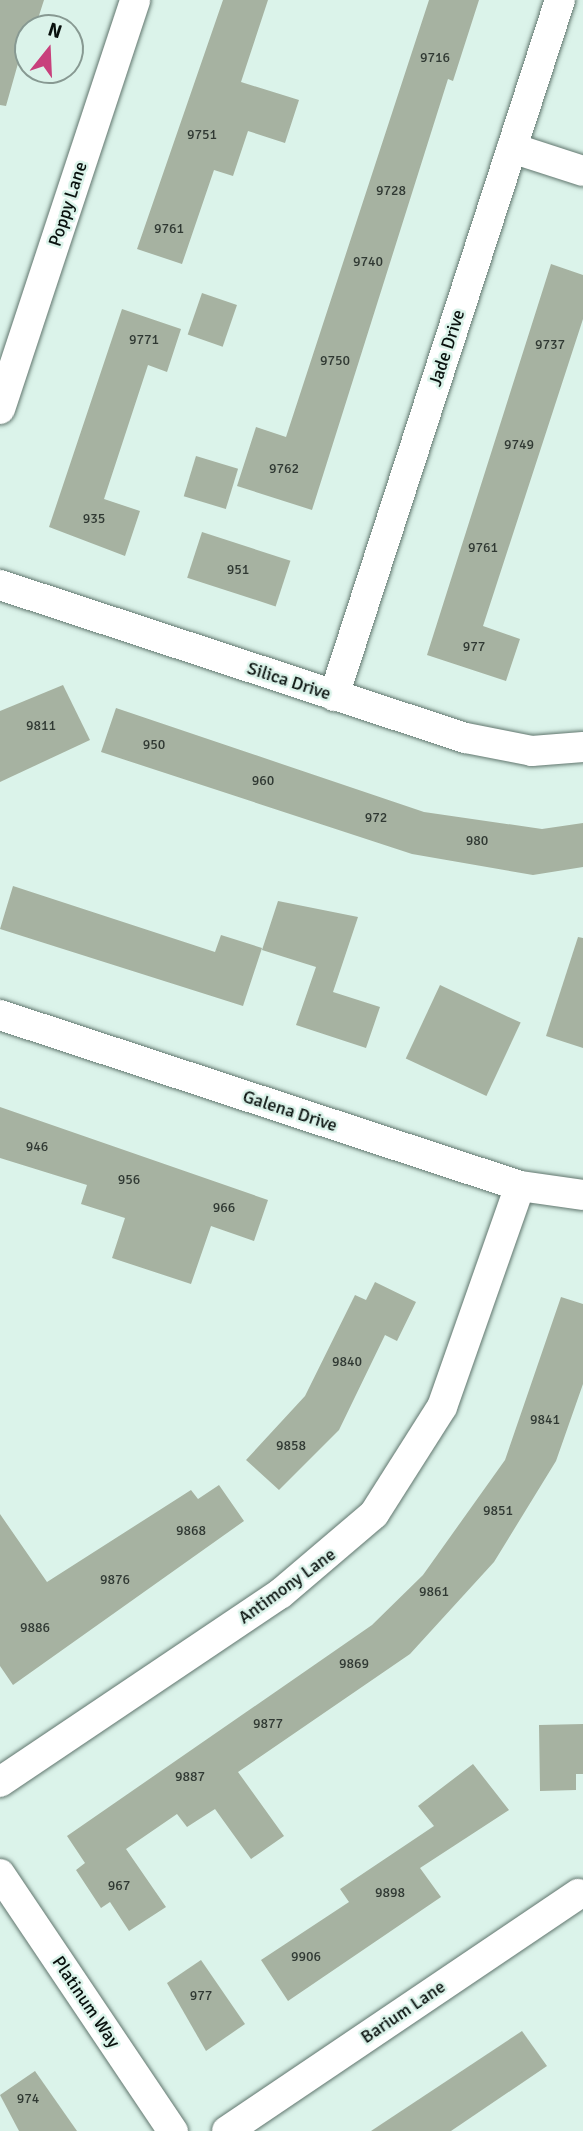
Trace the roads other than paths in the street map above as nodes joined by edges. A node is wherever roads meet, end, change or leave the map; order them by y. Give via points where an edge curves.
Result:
1 (135, 0) edge
2 (560, 0) edge
3 (512, 148) junction
4 (583, 171) edge
5 (0, 409) edge
6 (0, 585) edge
7 (334, 696) junction
8 (583, 747) edge
9 (0, 1016) edge
10 (520, 1186) junction
11 (583, 1195) edge
12 (0, 1782) edge
13 (0, 1874) edge
14 (578, 1894) dead end
15 (173, 2131) edge
16 (227, 2131) edge

1 - 5 street, Poppy Lane
2 - 3 street, Jade Drive
3 - 4 street
3 - 7 street, Jade Drive
6 - 7 street, Silica Drive
7 - 8 street, Silica Drive via 493,746
9 - 10 street, Galena Drive
10 - 11 street, Galena Drive
10 - 12 street, Antimony Lane via 442,1407 374,1514 281,1594
13 - 15 street, Platinum Way
14 - 16 street, Barium Lane

